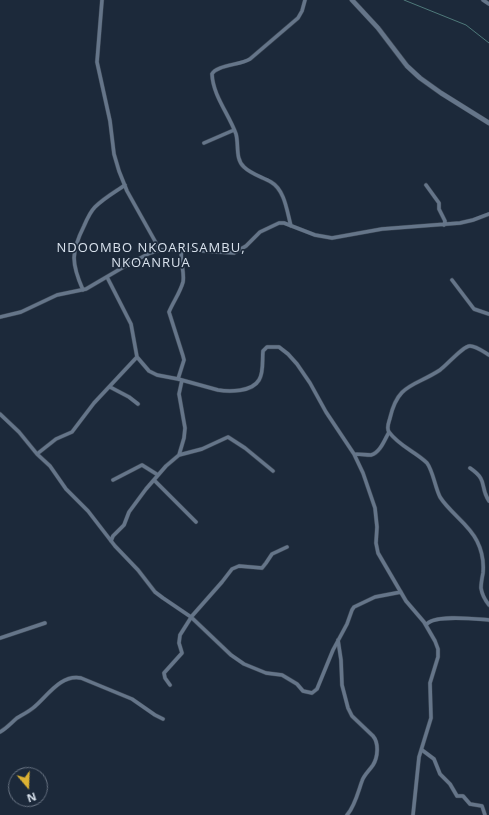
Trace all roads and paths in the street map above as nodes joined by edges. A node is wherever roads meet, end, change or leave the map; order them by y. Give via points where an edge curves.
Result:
1 (102, 0) edge
2 (305, 0) edge
3 (352, 0) edge
4 (483, 0) edge
5 (489, 4) edge
6 (489, 123) edge
7 (234, 130) junction
8 (204, 143) dead end
9 (426, 184) dead end
10 (125, 185) junction
11 (489, 214) edge
12 (444, 225) junction
13 (291, 226) junction
14 (182, 249) junction
15 (160, 250) junction
16 (107, 277) junction
17 (452, 280) dead end
18 (83, 290) junction
19 (489, 314) edge
20 (0, 317) edge
21 (489, 355) edge
22 (137, 357) junction
23 (180, 379) junction
24 (110, 387) junction
25 (138, 404) dead end
26 (0, 414) edge
27 (389, 432) junction
28 (37, 454) junction
29 (354, 454) junction
30 (179, 455) junction
31 (470, 468) dead end
32 (273, 471) dead end
33 (158, 475) junction
34 (113, 480) dead end
35 (154, 480) junction
36 (489, 501) edge
37 (196, 522) dead end
38 (111, 541) junction
39 (287, 547) dead end
40 (401, 592) junction
41 (489, 605) edge
42 (191, 618) junction
43 (489, 620) edge
44 (45, 623) dead end
45 (426, 625) junction
46 (0, 638) edge
47 (338, 640) junction
48 (170, 685) dead end
49 (163, 719) dead end
50 (0, 732) edge
51 (422, 750) junction
52 (347, 815) edge
53 (413, 815) edge
54 (485, 815) edge

1 - 10 street via 97,62 110,121 114,154
2 - 7 street via 298,18 250,59 213,72 216,92
3 - 6 street via 420,78
4 - 5 street
7 - 8 street
7 - 13 street via 241,164 277,188
9 - 12 street via 440,203 439,209 446,221
10 - 15 street
10 - 18 street via 94,208 76,243 75,270
11 - 12 street via 470,221
12 - 13 street via 382,229 332,238
13 - 14 street via 282,222 273,225 234,253
14 - 15 street
14 - 23 street via 180,256 183,283 169,312 184,360
15 - 16 street via 141,257
16 - 18 street
16 - 22 street via 131,324
17 - 19 street via 474,310
18 - 20 street via 57,295 21,312
21 - 27 street via 468,346 438,371 406,388 393,407 388,425
22 - 23 street via 153,374
22 - 24 street
23 - 29 street via 224,391 249,387 256,384 260,378 262,351 265,348 278,347 297,364
23 - 30 street via 179,394 184,438
24 - 25 street
24 - 28 street via 72,432 56,439
26 - 28 street
27 - 29 street via 375,453
27 - 41 street via 426,462 441,498 477,541 483,557 482,590
28 - 38 street via 54,470 66,489 88,511
29 - 40 street via 375,508 376,543 381,560
30 - 32 street via 202,449 228,437
30 - 33 street
31 - 36 street via 480,476
33 - 34 street via 142,465
33 - 35 street
35 - 37 street
35 - 38 street
38 - 42 street via 155,592
39 - 42 street via 272,554 262,568 239,566 232,569
40 - 45 street
40 - 47 street via 375,597 354,607
42 - 47 street via 244,664 268,674 282,675 308,693 317,689
42 - 48 street via 179,637 178,643 182,653 164,673
43 - 45 street via 439,618 430,620
44 - 46 street
45 - 51 street via 438,649 438,657 430,683 431,718
47 - 52 street via 342,685 348,708 352,716 376,739 377,745 374,761 362,780
49 - 50 street via 132,699 81,678 75,678 60,683 34,707
51 - 53 street
51 - 54 street via 434,759 440,774 457,796 463,796 470,804 482,806

